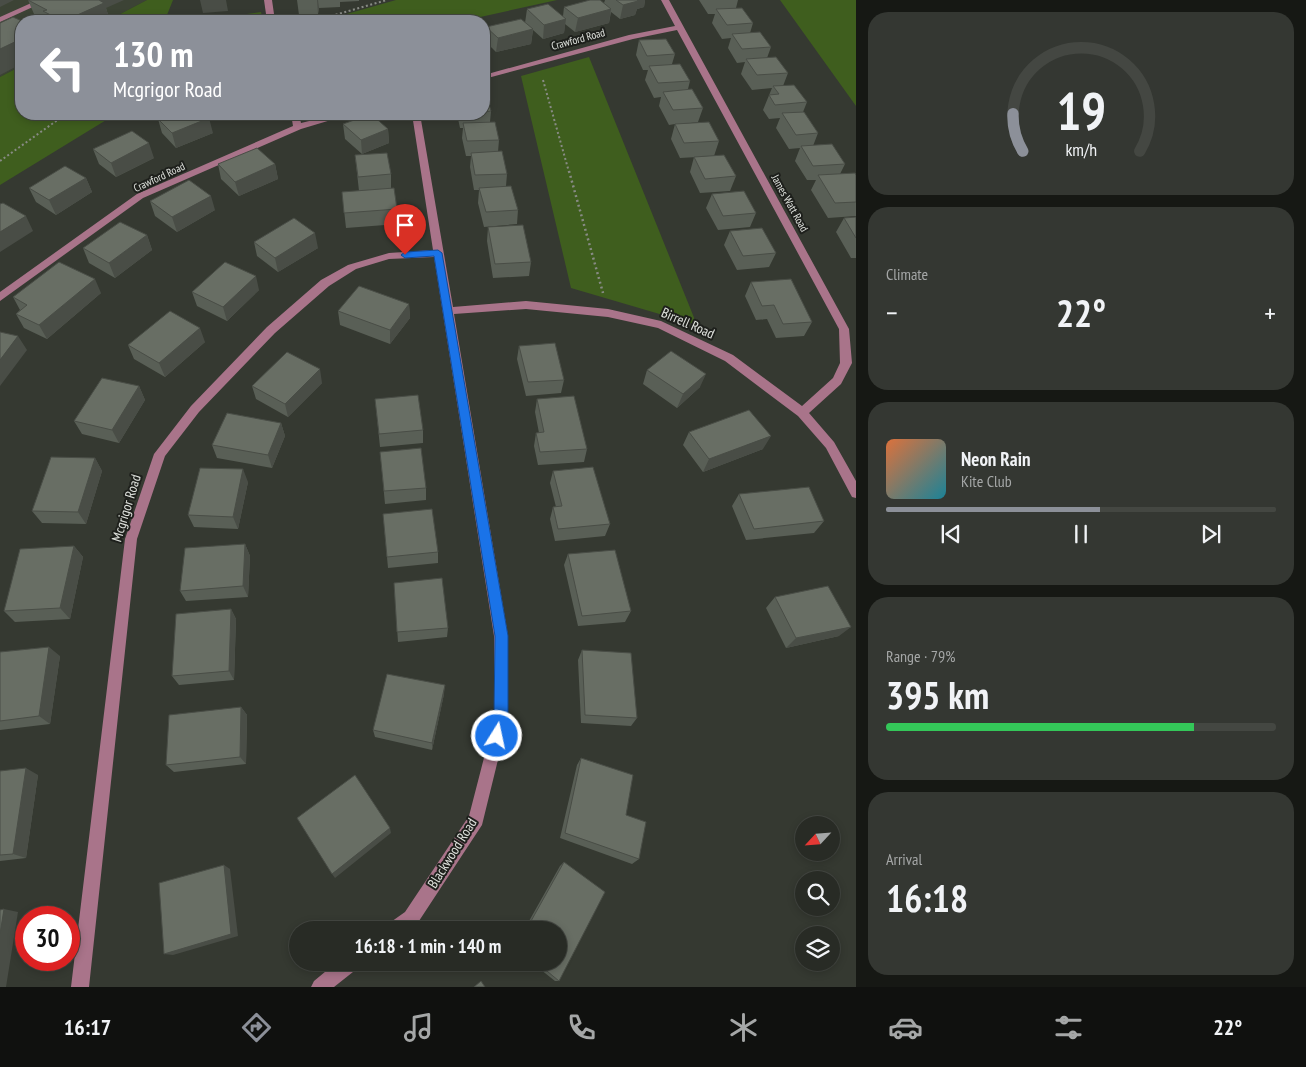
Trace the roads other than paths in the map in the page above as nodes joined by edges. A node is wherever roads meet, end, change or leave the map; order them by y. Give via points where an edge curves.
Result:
1 (44, 0) edge
2 (268, 0) edge
3 (665, 0) edge
4 (270, 15) edge
5 (0, 20) edge
6 (680, 27) junction
7 (490, 75) edge
8 (296, 120) edge
9 (324, 120) edge
10 (417, 120) edge
11 (298, 127) junction
12 (438, 253) junction
13 (0, 297) edge
14 (447, 311) junction
15 (802, 413) junction
16 (856, 493) edge
17 (407, 921) edge
18 (340, 971) edge
19 (80, 987) edge
20 (320, 987) edge

1 - 5 street
2 - 4 street
3 - 6 street, James Watt Road
6 - 7 street, Crawford Road
6 - 15 street, James Watt Road via 844,329 846,362 838,381
8 - 11 street
9 - 11 street, Crawford Road
10 - 12 street, Blackwood Road
11 - 13 street, Crawford Road via 140,196
12 - 14 street, Blackwood Road
12 - 19 street, Mcgrigor Road via 389,256 352,267 325,283 271,330 195,409 160,454 131,539
14 - 15 street, Birrell Road via 526,305 608,313 661,326 729,358
14 - 17 street, Blackwood Road via 501,636 501,719 476,819
15 - 16 street, Birrell Road via 830,445
18 - 20 street

